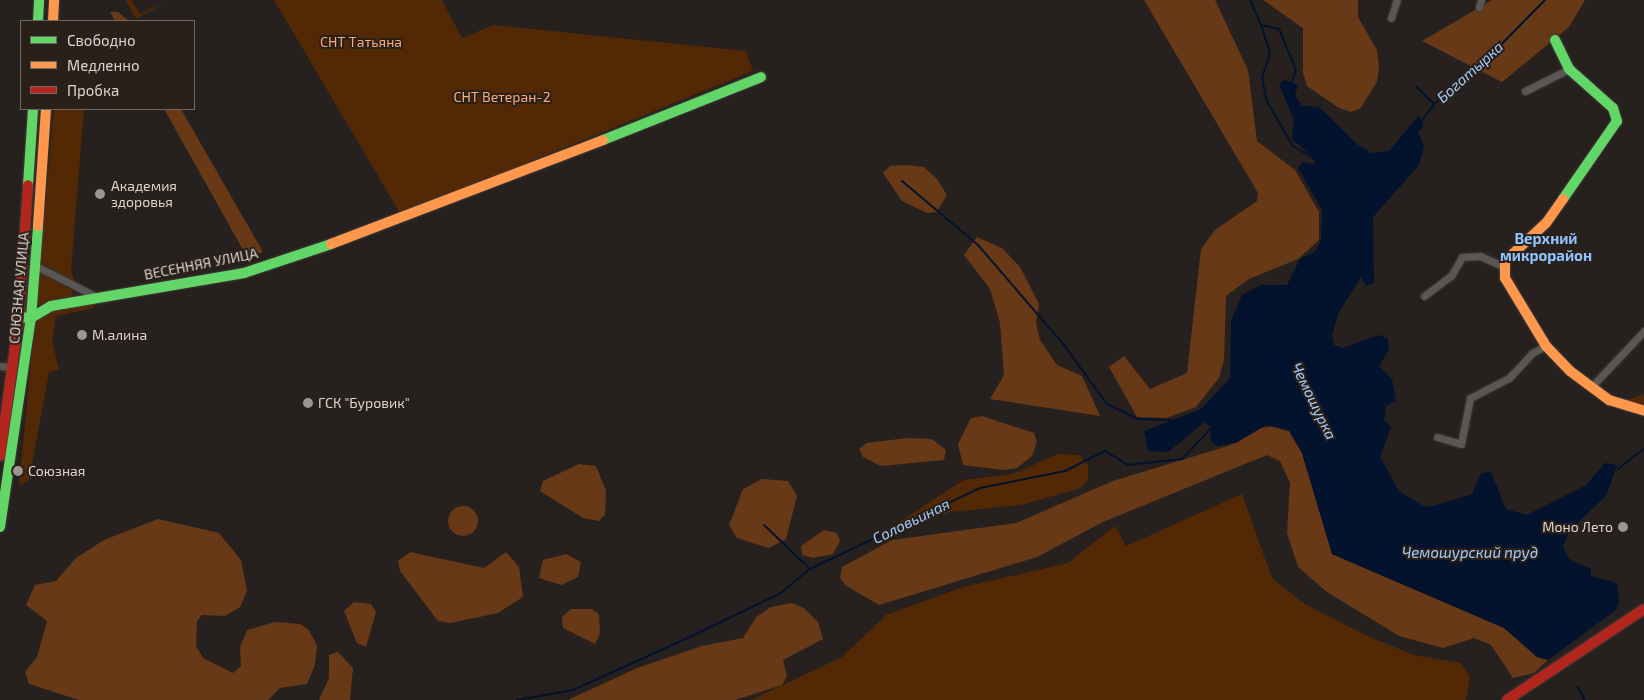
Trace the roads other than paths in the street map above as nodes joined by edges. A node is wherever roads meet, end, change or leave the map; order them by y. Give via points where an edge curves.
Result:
1 (39, 0) edge
2 (54, 0) edge
3 (1397, 0) edge
4 (1391, 18) dead end
5 (38, 20) edge
6 (53, 20) edge
7 (1555, 40) dead end
8 (1569, 69) junction
9 (762, 77) dead end
10 (1525, 91) dead end
11 (33, 110) edge
12 (46, 110) edge
13 (34, 265) junction
14 (1502, 266) junction
15 (1424, 296) dead end
16 (100, 298) junction
17 (19, 317) junction
18 (31, 318) junction
19 (1644, 331) edge
20 (1546, 346) junction
21 (0, 366) edge
22 (13, 367) junction
23 (1592, 386) junction
24 (1644, 412) edge
25 (6, 422) junction
26 (19, 424) junction
27 (1437, 437) dead end
28 (0, 456) edge
29 (0, 527) edge
30 (1644, 609) edge
31 (1507, 700) edge

1 - 5 street
2 - 6 street
3 - 4 street
7 - 8 street
8 - 10 street
8 - 14 street via 1613,108 1617,121 1546,223
9 - 16 street, ВЕСЕННЯЯ УЛИЦА via 404,220 244,272
11 - 17 street, СОЮЗНАЯ УЛИЦА
12 - 13 street, СОЮЗНАЯ УЛИЦА
13 - 16 street via 76,290
13 - 18 street, СОЮЗНАЯ УЛИЦА
14 - 15 street via 1480,256 1462,257 1451,276
14 - 20 street via 1507,284
16 - 18 street, ВЕСЕННЯЯ УЛИЦА via 45,308
17 - 18 street
17 - 22 street, СОЮЗНАЯ УЛИЦА
18 - 26 street, СОЮЗНАЯ УЛИЦА
19 - 23 street
20 - 23 street
20 - 27 street via 1532,353 1508,378 1470,398 1461,444
21 - 22 street
22 - 25 street, СОЮЗНАЯ УЛИЦА
23 - 24 street via 1610,400
25 - 26 street
25 - 28 street, СОЮЗНАЯ УЛИЦА
26 - 29 street, СОЮЗНАЯ УЛИЦА
30 - 31 street

